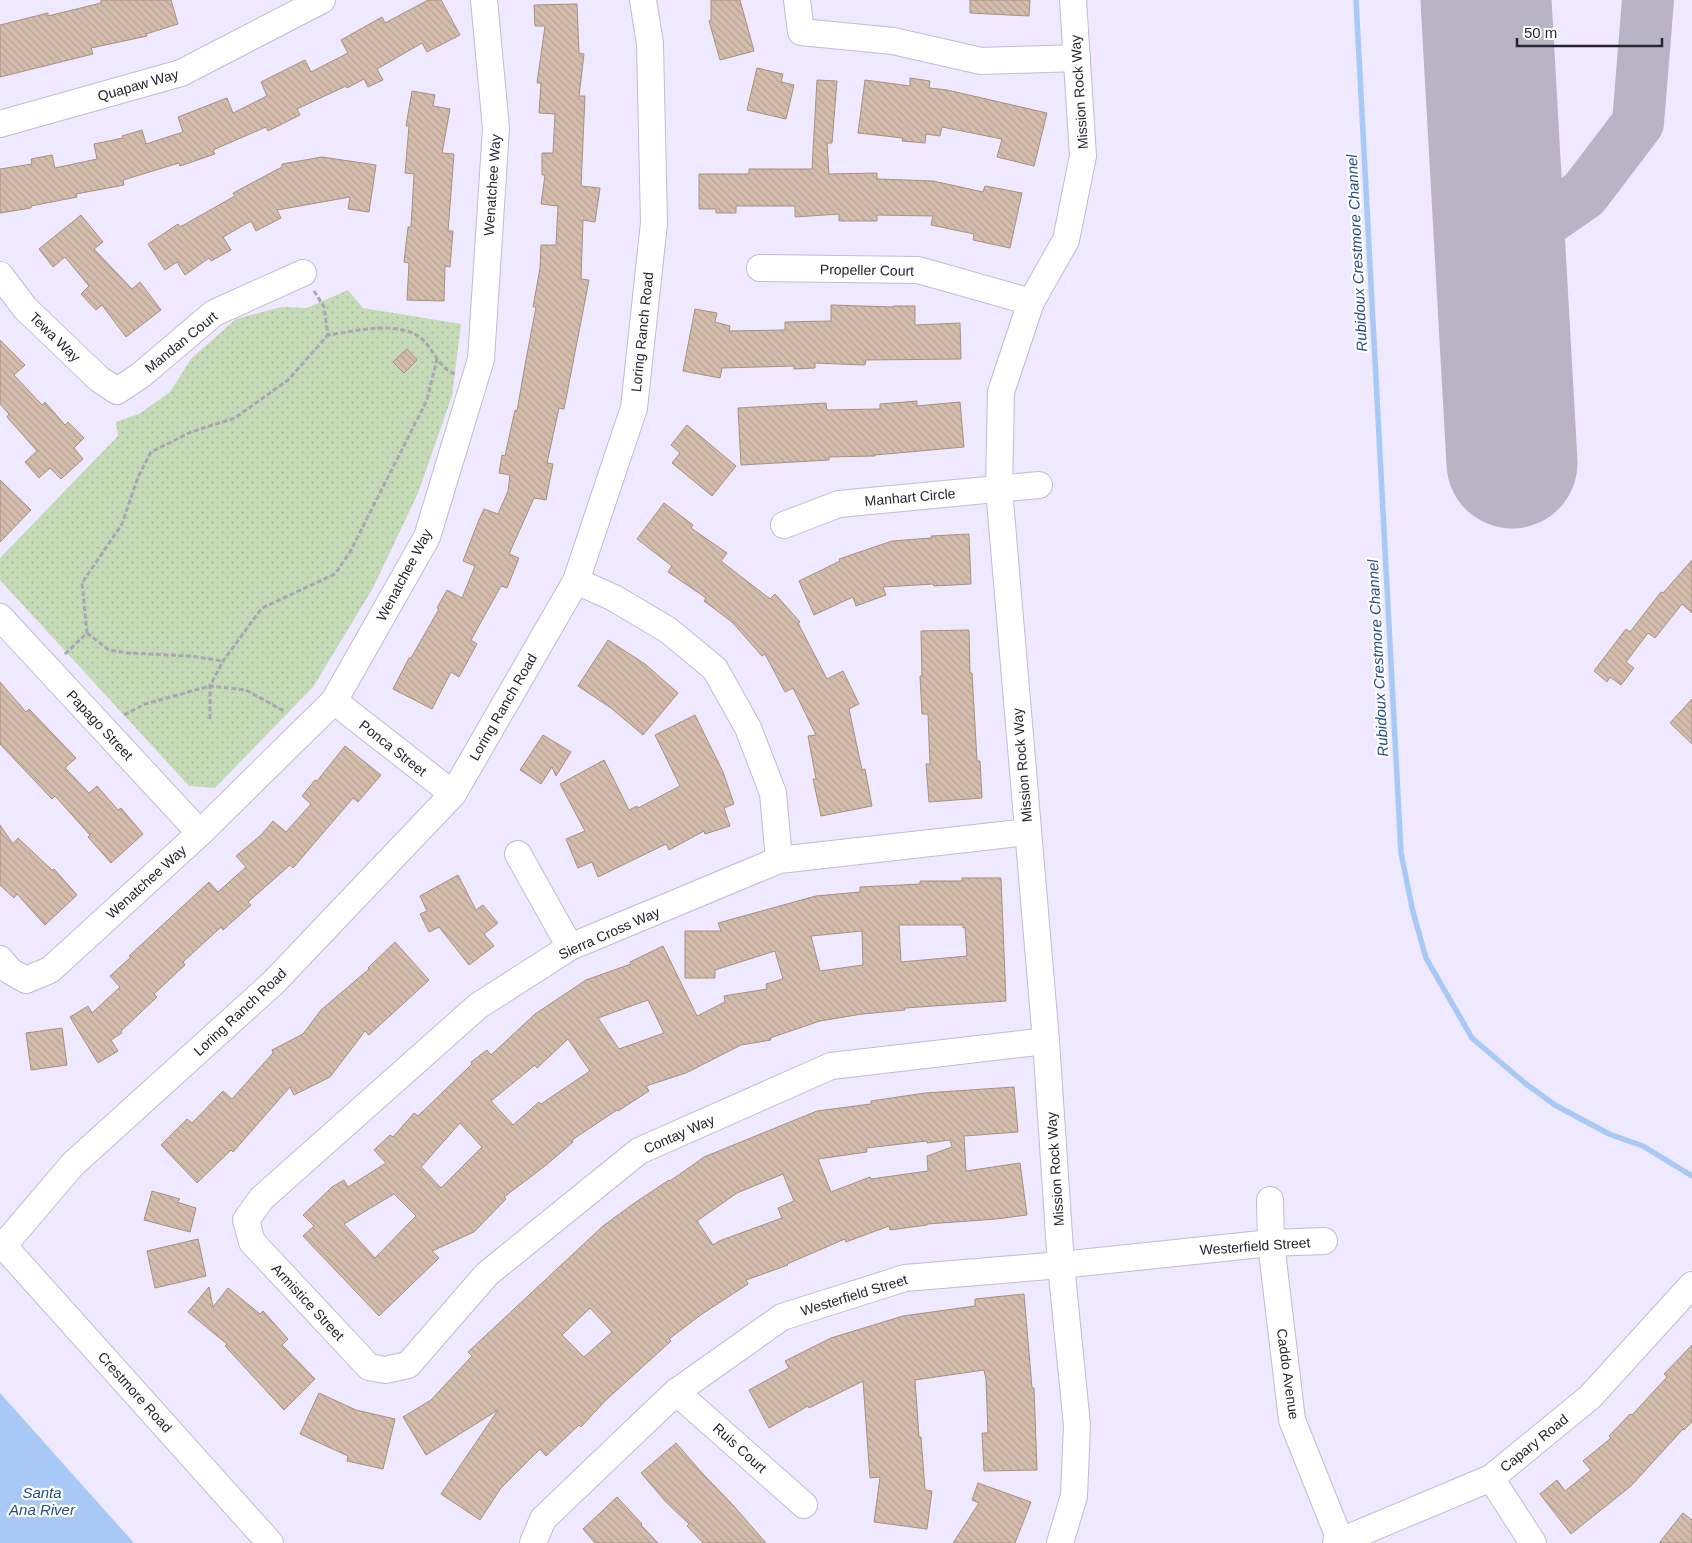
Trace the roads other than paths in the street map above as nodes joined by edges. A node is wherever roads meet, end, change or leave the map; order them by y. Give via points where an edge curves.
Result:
1 (322, 0) edge
2 (484, 0) edge
3 (643, 0) edge
4 (797, 0) edge
5 (1073, 0) edge
6 (1077, 58) junction
7 (0, 124) edge
8 (760, 268) dead end
9 (303, 273) road end
10 (0, 275) edge
11 (1031, 302) junction
12 (117, 391) joint
13 (1039, 485) dead end
14 (999, 489) junction
15 (784, 525) dead end
16 (576, 581) junction
17 (0, 617) edge
18 (334, 701) junction
19 (453, 794) junction
20 (1028, 832) junction
21 (200, 833) junction
22 (518, 854) dead end
23 (779, 860) junction
24 (570, 947) junction
25 (0, 959) edge
26 (1046, 1041) junction
27 (1270, 1200) dead end
28 (246, 1220) joint
29 (1272, 1242) junction
30 (1324, 1242) dead end
31 (2, 1244) edge
32 (1061, 1265) junction
33 (1692, 1285) edge
34 (385, 1370) joint
35 (676, 1392) junction
36 (1491, 1478) junction
37 (804, 1505) dead end
38 (1338, 1542) edge
39 (270, 1543) edge
40 (533, 1543) edge
41 (1060, 1543) edge
42 (1533, 1543) edge

1 - 7 street, Quapaw Way via 182,73
2 - 18 street, Wenatchee Way via 496,128 482,359 427,537
3 - 16 street, Loring Ranch Road via 650,44 654,223 634,408
4 - 6 street via 801,32 892,41 982,61
5 - 6 street, Mission Rock Way
6 - 11 street, Mission Rock Way via 1083,156 1066,240
8 - 11 street, Propeller Court via 918,270
9 - 12 street, Mandan Court via 214,313 141,375
10 - 12 street, Tewa Way via 25,308 99,379
11 - 14 street, Mission Rock Way via 1001,392
13 - 14 street, Manhart Circle
14 - 15 street, Manhart Circle via 839,504
14 - 20 street, Mission Rock Way
16 - 19 street, Loring Ranch Road
16 - 23 street via 614,598 668,630 715,669 748,728 773,793
17 - 21 street, Papago Street
18 - 19 street, Ponca Street
18 - 21 street, Wenatchee Way
19 - 31 street, Loring Ranch Road via 274,982 73,1164
20 - 23 street, Sierra Cross Way
20 - 26 street, Mission Rock Way
21 - 25 street, Wenatchee Way via 50,970 26,980 10,971
22 - 24 street
23 - 24 street, Sierra Cross Way
24 - 28 street, Sierra Cross Way via 478,1006 262,1198
26 - 32 street, Mission Rock Way
26 - 34 street, Contay Way via 831,1066 639,1151 487,1274 408,1365
27 - 29 street, Caddo Avenue
28 - 34 street, Armistice Street via 252,1242 369,1367
29 - 30 street, Westerfield Street
29 - 32 street, Westerfield Street
29 - 38 street, Caddo Avenue via 1292,1420
31 - 39 street, Crestmore Road
32 - 35 street, Westerfield Street via 905,1278 782,1317
32 - 41 street, Mission Rock Way via 1077,1425 1074,1496
33 - 36 street, Capary Road via 1590,1397
35 - 37 street, Ruis Court
35 - 40 street, Westerfield Street via 543,1518
36 - 38 street, Capary Road
36 - 42 street

